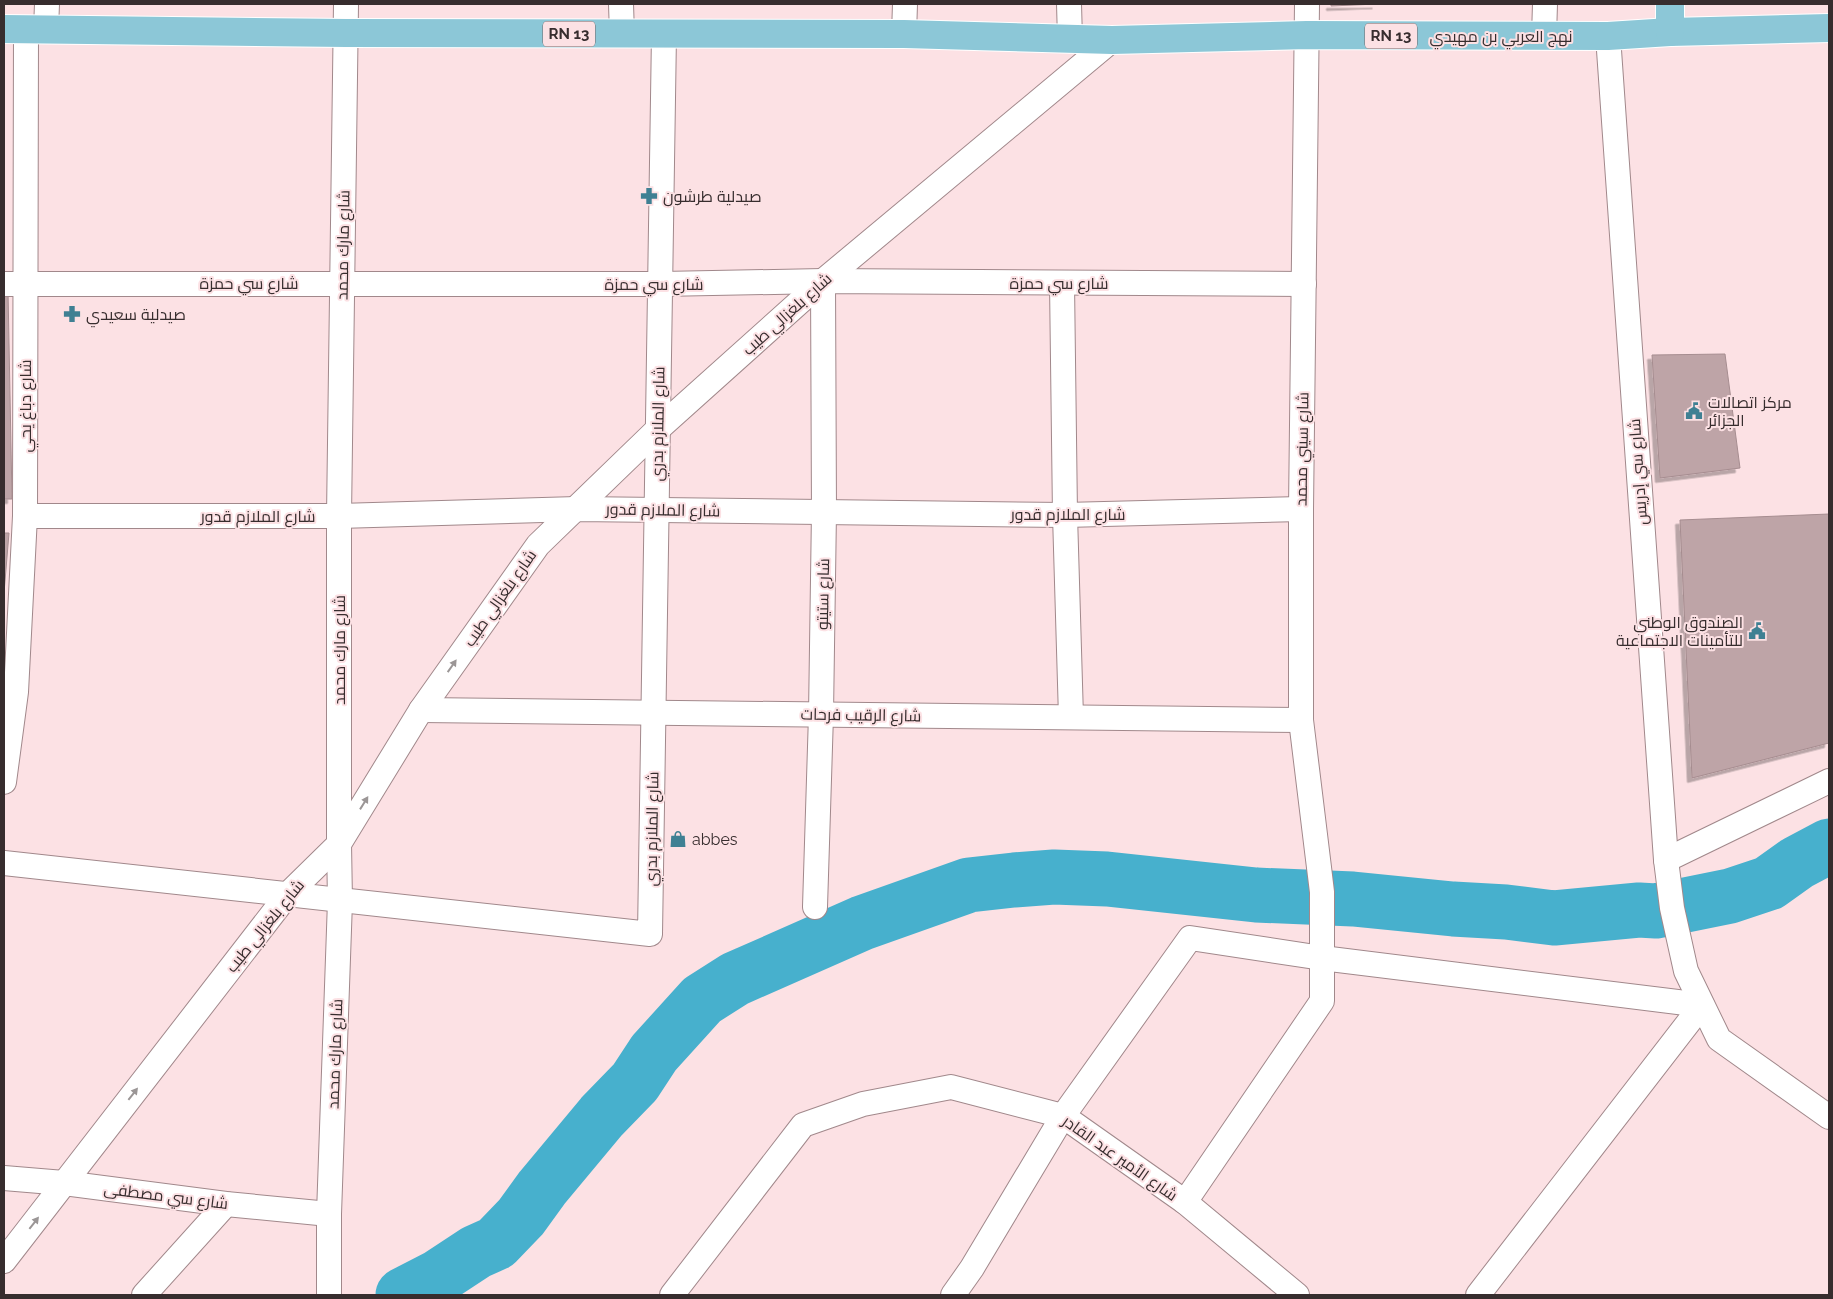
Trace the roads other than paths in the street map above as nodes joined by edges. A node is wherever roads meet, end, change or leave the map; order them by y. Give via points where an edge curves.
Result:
1 (346, 4) edge
2 (621, 4) edge
3 (905, 4) edge
4 (1069, 4) edge
5 (1307, 4) edge
6 (1545, 4) edge
7 (1670, 4) edge
8 (31, 23) edge
9 (1829, 28) edge
10 (1670, 32) junction
11 (346, 33) junction
12 (622, 34) junction
13 (664, 34) junction
14 (904, 34) junction
15 (1307, 35) junction
16 (1544, 36) junction
17 (1608, 36) junction
18 (1070, 39) junction
19 (1112, 40) junction
20 (823, 281) junction
21 (342, 283) junction
22 (1062, 283) junction
23 (14, 284) edge
24 (661, 284) junction
25 (1304, 284) junction
26 (658, 430) junction
27 (577, 509) junction
28 (657, 509) junction
29 (1301, 509) junction
30 (824, 511) junction
31 (1065, 515) junction
32 (24, 516) junction
33 (340, 516) junction
34 (421, 710) junction
35 (654, 713) junction
36 (821, 715) junction
37 (1071, 717) junction
38 (1301, 720) junction
39 (4, 782) edge
40 (1829, 782) edge
41 (338, 844) junction
42 (1666, 860) junction
43 (4, 863) edge
44 (288, 894) junction
45 (340, 901) junction
46 (815, 908) dead end
47 (1322, 958) junction
48 (1702, 1005) junction
49 (1063, 1116) junction
50 (1829, 1117) edge
51 (4, 1178) edge
52 (64, 1183) junction
53 (1185, 1202) junction
54 (226, 1204) junction
55 (329, 1214) junction
56 (4, 1261) edge
57 (144, 1295) edge
58 (329, 1295) edge
59 (672, 1295) edge
60 (953, 1295) edge
61 (1297, 1295) edge
62 (1478, 1295) edge

1 - 11 street, شارع مارك محمد
2 - 12 street
3 - 14 street
4 - 18 street
5 - 15 street, شارع سيني محمد
6 - 16 street
7 - 10 main road
8 - 11 main road, RN 13
8 - 23 street, شارع دباغ يحي
9 - 10 main road, نهج العربي بن مهيدي / RN 13
10 - 17 main road, نهج العربي بن مهيدي / RN 13
11 - 12 main road, RN 13
11 - 21 street, شارع مارك محمد
12 - 13 main road, RN 13
13 - 14 main road, RN 13
13 - 24 street, شارع الملازم بدري
14 - 18 main road, RN 13
15 - 16 main road, نهج العربي بن مهيدي / RN 13
15 - 19 main road, نهج العربي بن مهيدي / RN 13
15 - 25 street, شارع سيني محمد
16 - 17 main road, نهج العربي بن مهيدي / RN 13
17 - 42 street, شارع سي إدريس
18 - 19 main road, RN 13
19 - 20 street, شارع بلغزالي طيب
20 - 22 street, شارع سي حمزة
20 - 24 street, شارع سي حمزة
20 - 26 street, شارع بلغزالي طيب
20 - 30 street, شارع ستيتو
21 - 23 street, شارع سي حمزة
21 - 24 street, شارع سي حمزة
21 - 33 street, شارع مارك محمد
22 - 25 street, شارع سي حمزة
22 - 31 street
23 - 32 street, شارع دباغ يحي
24 - 26 street, شارع الملازم بدري
25 - 29 street, شارع سيني محمد
26 - 27 street, شارع بلغزالي طيب
26 - 28 street, شارع الملازم بدري
27 - 28 street, شارع الملازم قدور
27 - 33 street, شارع الملازم قدور
34 -> 27 street, شارع بلغزالي طيب via 538,545
28 - 30 street, شارع الملازم قدور
28 - 35 street, شارع الملازم بدري
29 - 31 street, شارع الملازم قدور
29 - 38 street, شارع سيني محمد
30 - 31 street, شارع الملازم قدور
30 - 36 street, شارع ستيتو
31 - 37 street
32 - 33 street, شارع الملازم قدور
32 - 39 street, شارع دباغ يحي via 16,692
33 - 41 street, شارع مارك محمد
34 - 35 street, شارع الرقيب فرحات
41 -> 34 street, شارع بلغزالي طيب
35 - 36 street, شارع الرقيب فرحات
35 - 45 street, شارع الملازم بدري via 650,934
36 - 37 street, شارع الرقيب فرحات
36 - 46 street, شارع ستيتو
37 - 38 street, شارع الرقيب فرحات
38 - 47 street, شارع سيني محمد via 1322,892
40 - 42 street
41 - 44 street, شارع بلغزالي طيب
41 - 45 street, شارع مارك محمد
42 - 48 street, شارع سي إدريس via 1672,908 1686,972
43 - 44 street
44 - 45 street
52 -> 44 street, شارع بلغزالي طيب
45 - 55 street, شارع مارك محمد
47 - 48 street
47 - 49 street via 1190,938
47 - 53 street, شارع سيني محمد via 1322,1001
48 - 50 street, شارع سي إدريس via 1720,1039
48 - 62 street
49 - 53 street, شارع الأمير عبد القادر
49 - 59 street, شارع الأمير عبد القادر via 951,1086 863,1104 803,1125
49 - 60 street
51 - 52 street, شارع سي مصطفى
52 - 54 street, شارع سي مصطفى
56 -> 52 street, شارع بلغزالي طيب
53 - 61 street, شارع الأمير عبد القادر
54 - 55 street, شارع سي مصطفى
54 - 57 street
55 - 58 street, شارع مارك محمد

